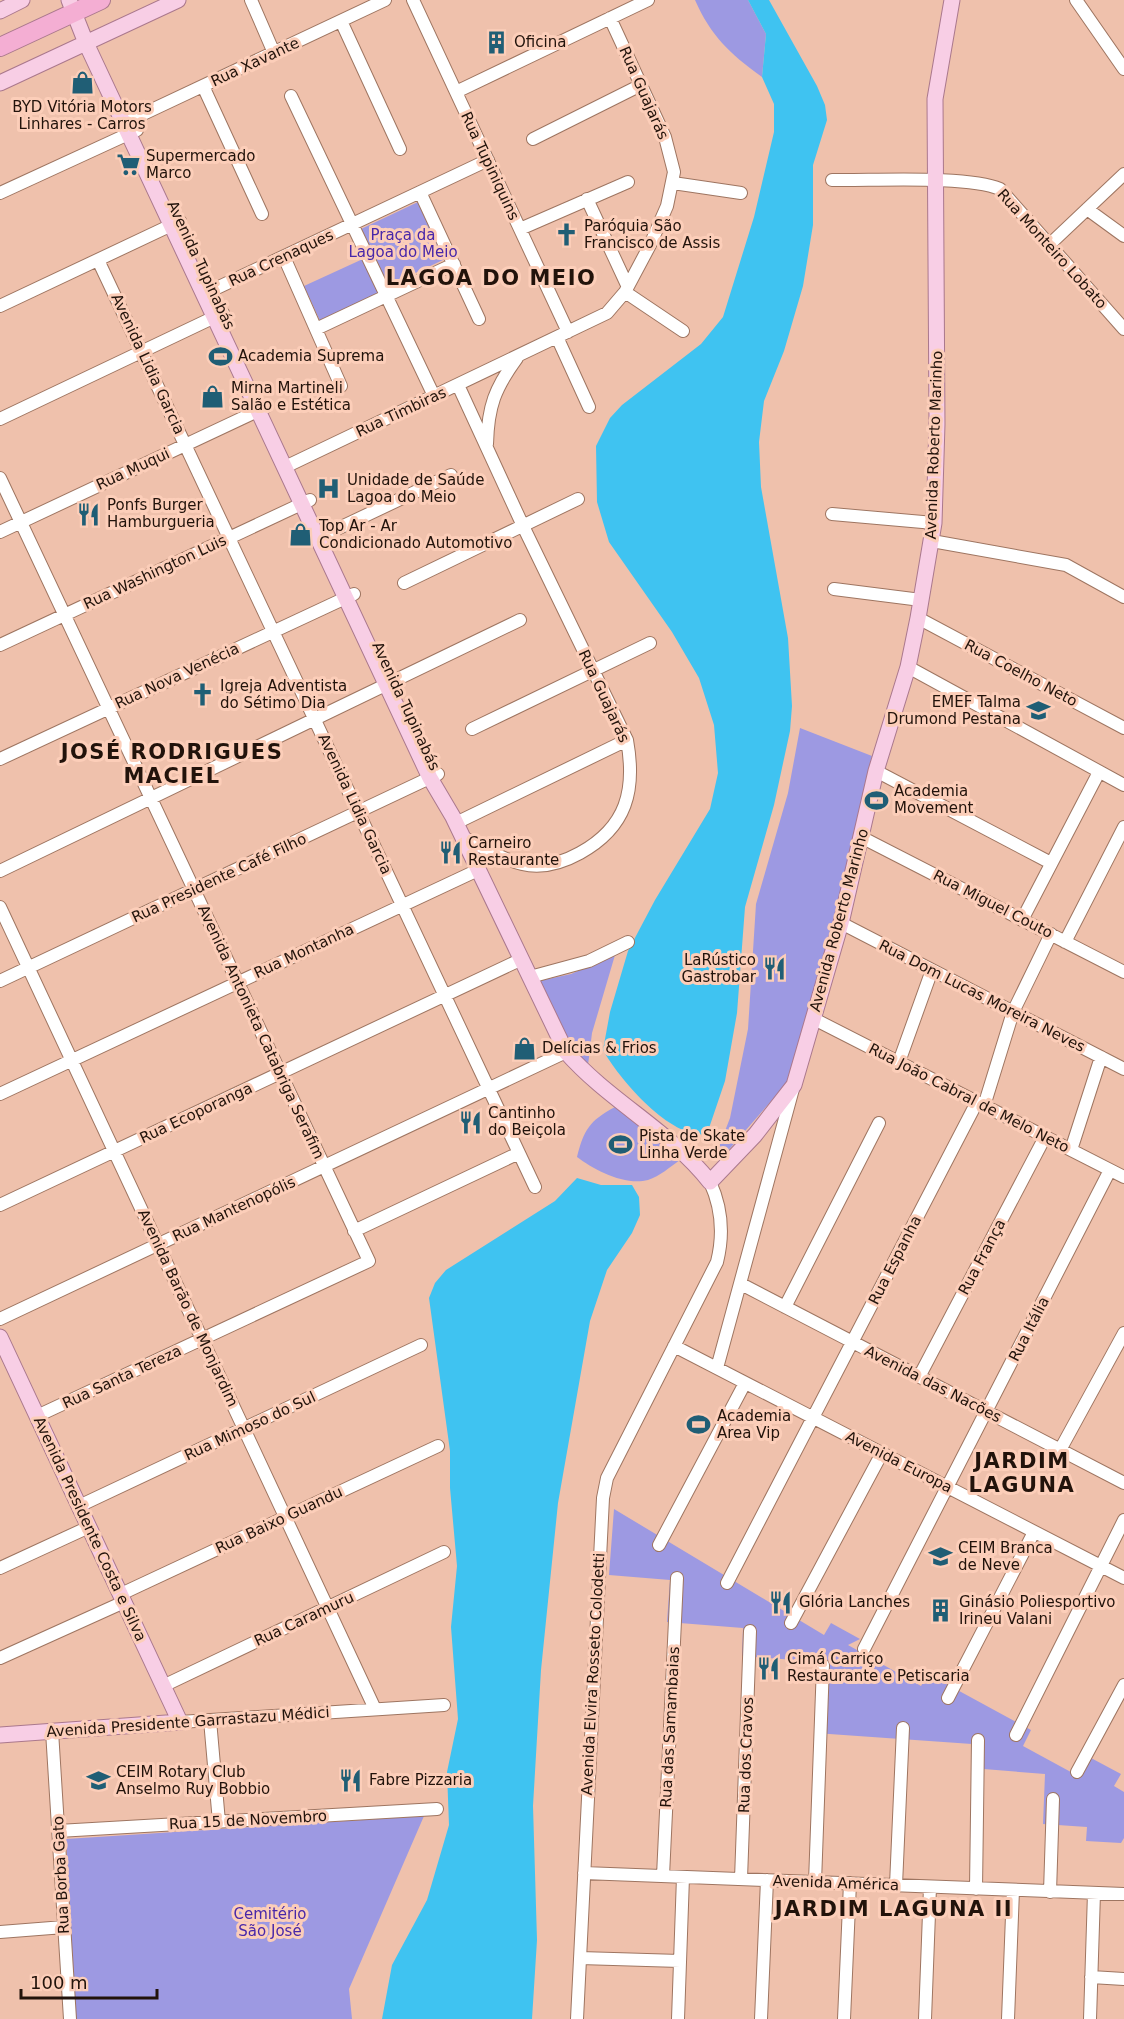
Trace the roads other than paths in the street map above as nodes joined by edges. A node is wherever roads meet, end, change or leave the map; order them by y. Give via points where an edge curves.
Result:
1 (22, 0) edge
2 (101, 0) edge
3 (178, 0) edge
4 (251, 0) edge
5 (386, 0) edge
6 (412, 0) edge
7 (648, 0) edge
8 (952, 0) edge
9 (1076, 0) edge
10 (76, 5) edge
11 (0, 11) edge
12 (610, 18) junction
13 (340, 21) junction
14 (90, 41) junction
15 (0, 47) edge
16 (274, 53) junction
17 (1124, 69) edge
18 (0, 83) edge
19 (641, 85) junction
20 (203, 86) junction
21 (456, 92) junction
22 (291, 96) dead end
23 (130, 126) junction
24 (533, 139) dead end
25 (400, 149) dead end
26 (488, 160) junction
27 (1124, 174) edge
28 (832, 180) dead end
29 (937, 181) junction
30 (628, 182) dead end
31 (673, 183) junction
32 (420, 192) junction
33 (0, 193) edge
34 (741, 193) dead end
35 (588, 199) junction
36 (1087, 209) junction
37 (261, 214) dead end
38 (176, 223) junction
39 (353, 224) junction
40 (520, 229) junction
41 (1124, 236) edge
42 (1049, 245) junction
43 (284, 256) junction
44 (98, 260) junction
45 (454, 264) junction
46 (626, 288) junction
47 (208, 292) junction
48 (387, 297) junction
49 (0, 306) edge
50 (219, 315) junction
51 (479, 319) dead end
52 (316, 329) junction
53 (1124, 329) edge
54 (683, 331) dead end
55 (562, 334) junction
56 (142, 352) junction
57 (517, 357) junction
58 (458, 385) junction
59 (341, 386) dead end
60 (434, 396) junction
61 (589, 407) dead end
62 (262, 409) junction
63 (0, 419) edge
64 (185, 445) junction
65 (487, 449) junction
66 (289, 465) junction
67 (451, 475) dead end
68 (0, 478) edge
69 (578, 499) dead end
70 (306, 502) junction
71 (832, 514) dead end
72 (21, 522) junction
73 (934, 523) junction
74 (523, 526) junction
75 (0, 532) edge
76 (322, 536) junction
77 (229, 538) junction
78 (933, 541) junction
79 (404, 583) dead end
80 (834, 589) dead end
81 (350, 596) junction
82 (1124, 597) edge
83 (921, 600) junction
84 (64, 615) junction
85 (918, 618) junction
86 (520, 620) dead end
87 (274, 631) junction
88 (650, 643) dead end
89 (0, 645) edge
90 (908, 667) junction
91 (594, 671) junction
92 (391, 682) junction
93 (109, 708) junction
94 (315, 720) junction
95 (1124, 728) edge
96 (472, 729) dead end
97 (627, 740) junction
98 (0, 759) edge
99 (876, 771) junction
100 (1099, 772) junction
101 (434, 776) junction
102 (1124, 785) edge
103 (151, 798) junction
104 (358, 812) junction
105 (454, 820) junction
106 (1124, 827) edge
107 (463, 837) junction
108 (861, 837) junction
109 (1052, 863) junction
110 (478, 870) junction
111 (0, 871) edge
112 (194, 890) junction
113 (402, 905) junction
114 (0, 907) edge
115 (1022, 920) junction
116 (841, 923) junction
117 (1051, 934) junction
118 (628, 942) dead end
119 (1065, 942) junction
120 (522, 959) junction
121 (29, 968) junction
122 (932, 970) junction
123 (1124, 972) edge
124 (530, 977) junction
125 (0, 981) edge
126 (238, 982) junction
127 (445, 995) junction
128 (1013, 1012) junction
129 (813, 1019) junction
130 (566, 1052) junction
131 (1101, 1057) junction
132 (72, 1060) junction
133 (899, 1062) junction
134 (1124, 1069) edge
135 (280, 1073) junction
136 (794, 1085) junction
137 (489, 1089) junction
138 (0, 1094) edge
139 (981, 1104) junction
140 (879, 1123) dead end
141 (1045, 1137) junction
142 (1071, 1150) junction
143 (114, 1151) junction
144 (519, 1153) junction
145 (324, 1166) junction
146 (1110, 1170) junction
147 (1124, 1177) edge
148 (710, 1182) junction
149 (536, 1187) dead end
150 (0, 1205) edge
151 (354, 1231) junction
152 (158, 1245) junction
153 (369, 1261) joint
154 (741, 1284) junction
155 (785, 1307) junction
156 (0, 1319) edge
157 (1124, 1333) edge
158 (0, 1337) edge
159 (202, 1339) junction
160 (853, 1342) junction
161 (421, 1345) dead end
162 (674, 1346) junction
163 (717, 1368) junction
164 (919, 1377) junction
165 (745, 1383) junction
166 (986, 1412) junction
167 (37, 1416) junction
168 (813, 1418) junction
169 (244, 1428) junction
170 (438, 1446) dead end
171 (1060, 1450) junction
172 (882, 1454) junction
173 (1124, 1483) edge
174 (947, 1487) junction
175 (79, 1506) junction
176 (286, 1517) junction
177 (1124, 1520) edge
178 (89, 1527) junction
179 (1034, 1532) junction
180 (659, 1545) dead end
181 (444, 1552) dead end
182 (1100, 1566) junction
183 (0, 1568) edge
184 (677, 1578) dead end
185 (1124, 1578) edge
186 (727, 1583) dead end
187 (123, 1598) junction
188 (328, 1608) junction
189 (791, 1623) dead end
190 (750, 1631) dead end
191 (864, 1649) dead end
192 (0, 1658) edge
193 (823, 1665) dead end
194 (164, 1686) junction
195 (1124, 1686) edge
196 (948, 1698) dead end
197 (444, 1705) dead end
198 (375, 1709) junction
199 (210, 1720) junction
200 (180, 1722) junction
201 (903, 1728) dead end
202 (52, 1731) junction
203 (0, 1735) edge
204 (1016, 1735) dead end
205 (978, 1740) dead end
206 (1077, 1772) dead end
207 (1053, 1799) dead end
208 (437, 1809) dead end
209 (219, 1822) junction
210 (58, 1831) junction
211 (584, 1873) junction
212 (663, 1876) junction
213 (683, 1877) junction
214 (741, 1879) junction
215 (767, 1880) junction
216 (815, 1882) junction
217 (850, 1883) junction
218 (896, 1885) junction
219 (930, 1887) junction
220 (976, 1888) junction
221 (1013, 1890) junction
222 (1050, 1892) junction
223 (1094, 1893) junction
224 (1124, 1894) edge
225 (64, 1927) junction
226 (0, 1932) edge
227 (580, 1958) junction
228 (680, 1961) junction
229 (1091, 1977) junction
230 (1124, 1979) edge
231 (70, 2019) edge
232 (577, 2019) edge
233 (678, 2019) edge
234 (761, 2019) edge
235 (843, 2019) edge
236 (925, 2019) edge
237 (1008, 2019) edge
238 (1090, 2019) edge

1 - 11 main road
2 - 10 highway
3 - 14 main road
4 - 16 street
5 - 13 street, Rua Xavante
6 - 21 street, Rua Tupiniquins
7 - 12 street
8 - 29 main road, Avenida Roberto Marinho via 935,99
9 - 17 street
10 - 14 main road, Avenida Tupinabás
10 - 15 highway
12 - 19 street, Rua Guajarás
12 - 21 street
13 - 16 street, Rua Xavante
13 - 25 street
14 - 18 main road
14 - 23 main road, Avenida Tupinabás
16 - 20 street, Rua Xavante
19 - 24 street
19 - 31 street, Rua Guajarás via 665,137
20 - 23 street, Rua Xavante
20 - 37 street
21 - 26 street, Rua Tupiniquins
22 - 39 street
23 - 33 street, Rua Xavante
23 - 38 main road, Avenida Tupinabás
26 - 32 street, Rua Crenaques
26 - 40 street, Rua Tupiniquins
27 - 36 street
28 - 29 street, Rua Monteiro Lobato
29 - 42 street, Rua Monteiro Lobato via 986,184 1000,189
29 - 73 main road, Avenida Roberto Marinho
30 - 35 street
31 - 34 street
31 - 46 street, Rua Guajarás via 667,206
32 - 39 street, Rua Crenaques
32 - 45 street
35 - 40 street
35 - 46 street
36 - 41 street
36 - 42 street
38 - 44 street
38 - 47 main road, Avenida Tupinabás
39 - 43 street, Rua Crenaques
39 - 48 street
40 - 55 street, Rua Tupiniquins
42 - 53 street, Rua Monteiro Lobato
43 - 47 street, Rua Crenaques
43 - 52 street
44 - 49 street
44 - 56 street, Avenida Lidia Garcia
45 - 48 street
45 - 51 street
46 - 54 street
46 - 55 street, Rua Guajarás via 607,313
47 - 50 main road, Avenida Tupinabás
48 - 52 street
48 - 60 street
50 - 56 street
50 - 62 main road, Avenida Tupinabás
52 - 59 street
55 - 57 street, Rua Guajarás
55 - 61 street, Rua Tupiniquins
56 - 63 street
56 - 64 street, Avenida Lidia Garcia
57 - 58 street, Rua Timbiras
57 - 65 street, Rua Guajarás via 491,402
58 - 60 street, Rua Timbiras
58 - 65 street, Rua Guajarás
60 - 66 street, Rua Timbiras
62 - 64 street, Rua Muqui
62 - 66 main road, Avenida Tupinabás
64 - 72 street, Rua Muqui
64 - 77 street, Avenida Lidia Garcia
65 - 74 street, Rua Guajarás
66 - 70 main road, Avenida Tupinabás
67 - 76 street
68 - 72 street, Avenida Antonieta Catabriga Serafim
69 - 74 street
70 - 76 main road, Avenida Tupinabás
70 - 77 street, Rua Washington Luis
71 - 73 street
72 - 75 street, Rua Muqui
72 - 84 street, Avenida Antonieta Catabriga Serafim
73 - 78 main road, Avenida Roberto Marinho
74 - 79 street
74 - 91 street, Rua Guajarás
76 - 81 main road, Avenida Tupinabás
77 - 84 street, Rua Washington Luis
77 - 87 street, Avenida Lidia Garcia
78 - 82 street via 1066,565
78 - 83 main road, Avenida Roberto Marinho
80 - 83 street
81 - 87 street, Rua Nova Venécia
81 - 92 main road, Avenida Tupinabás
83 - 85 main road, Avenida Roberto Marinho
84 - 89 street, Rua Washington Luis
84 - 93 street, Avenida Antonieta Catabriga Serafim
85 - 90 main road, Avenida Roberto Marinho
85 - 95 street, Rua Coelho Neto
86 - 92 street
87 - 93 street, Rua Nova Venécia
87 - 94 street, Avenida Lidia Garcia
88 - 91 street
90 - 99 main road, Avenida Roberto Marinho
90 - 100 street
91 - 96 street
91 - 97 street, Rua Guajarás
92 - 94 street
92 - 101 main road, Avenida Tupinabás
93 - 98 street, Rua Nova Venécia
93 - 103 street, Avenida Antonieta Catabriga Serafim
94 - 103 street
94 - 104 street, Avenida Lidia Garcia
97 - 105 street
97 - 107 street, Rua Guajarás via 630,788 624,811 611,830 590,848 564,862 524,864
99 - 108 main road, Avenida Roberto Marinho
99 - 109 street
100 - 102 street
100 - 109 street
101 - 104 street, Rua Presidente Café Filho
101 - 105 main road, Avenida Tupinabás
103 - 111 street
103 - 112 street, Avenida Antonieta Catabriga Serafim
104 - 112 street, Rua Presidente Café Filho
104 - 113 street, Avenida Lidia Garcia
105 - 107 main road, Avenida Tupinabás
106 - 119 street
107 - 110 main road, Avenida Tupinabás
108 - 115 street, Rua Miguel Couto
108 - 116 main road, Avenida Roberto Marinho
109 - 115 street
110 - 113 street, Rua Montanha
110 - 120 main road, Avenida Tupinabás
112 - 121 street, Rua Presidente Café Filho
112 - 126 street, Avenida Antonieta Catabriga Serafim
113 - 126 street, Rua Montanha
113 - 127 street, Avenida Lidia Garcia
114 - 121 street, Avenida Barão de Monjardim
115 - 117 street, Rua Miguel Couto
116 - 122 street, Rua Dom Lucas Moreira Neves
116 - 129 main road, Avenida Roberto Marinho
117 - 119 street, Rua Miguel Couto
117 - 128 street, Rua Espanha
118 - 124 street via 589,961
119 - 123 street, Rua Miguel Couto
120 - 124 main road, Avenida Tupinabás
120 - 127 street, Rua Ecoporanga
121 - 125 street, Rua Presidente Café Filho
121 - 132 street, Avenida Barão de Monjardim
122 - 128 street, Rua Dom Lucas Moreira Neves
122 - 133 street
124 - 130 main road, Avenida Tupinabás
126 - 132 street, Rua Montanha
126 - 135 street, Avenida Antonieta Catabriga Serafim
127 - 135 street, Rua Ecoporanga
127 - 137 street, Avenida Lidia Garcia
128 - 131 street, Rua Dom Lucas Moreira Neves
128 - 139 street, Rua Espanha
129 - 133 street, Rua João Cabral de Melo Neto
129 - 136 main road, Avenida Roberto Marinho
130 - 137 street, Rua Mantenopólis
130 - 148 main road, Avenida Tupinabás via 589,1076 688,1158
131 - 134 street, Rua Dom Lucas Moreira Neves
131 - 142 street
132 - 138 street, Rua Montanha
132 - 143 street, Avenida Barão de Monjardim
133 - 139 street, Rua João Cabral de Melo Neto
135 - 143 street, Rua Ecoporanga
135 - 145 street, Avenida Antonieta Catabriga Serafim
136 - 148 main road via 755,1135
136 - 154 street, Avenida Roberto Marinho
137 - 144 street, Avenida Lidia Garcia
137 - 145 street, Rua Mantenopólis
139 - 141 street, Rua João Cabral de Melo Neto
139 - 160 street, Rua Espanha
140 - 155 street
141 - 142 street, Rua João Cabral de Melo Neto
141 - 164 street, Rua França
142 - 146 street, Rua João Cabral de Melo Neto
143 - 150 street, Rua Ecoporanga
143 - 152 street, Avenida Barão de Monjardim
144 - 149 street, Avenida Lidia Garcia
144 - 151 street
145 - 151 street, Avenida Antonieta Catabriga Serafim
145 - 152 street, Rua Mantenopólis
146 - 147 street, Rua João Cabral de Melo Neto
146 - 166 street, Rua Itália
148 - 162 street, Avenida Tupinabás via 721,1220 717,1262
151 - 153 street, Avenida Antonieta Catabriga Serafim
152 - 156 street, Rua Mantenopólis
152 - 159 street, Avenida Barão de Monjardim
153 - 159 street, Rua Santa Tereza
154 - 155 street, Avenida das Nacões
154 - 163 street, Avenida Roberto Marinho
155 - 160 street, Avenida das Nacões
157 - 171 street
158 - 167 main road, Avenida Presidente Costa e Silva
159 - 167 street, Rua Santa Tereza
159 - 169 street, Avenida Barão de Monjardim
160 - 164 street, Avenida das Nacões
160 - 168 street, Rua Espanha
161 - 169 street, Rua Mimoso do Sul
162 - 163 street, Avenida Europa
162 - 211 street, Avenida Elvira Rosseto Colodetti via 607,1478 603,1498
163 - 165 street, Avenida Europa
164 - 166 street, Avenida das Nacões
165 - 168 street, Avenida Europa
165 - 180 street
166 - 171 street, Avenida das Nacões
166 - 174 street, Rua Itália
167 - 175 main road, Avenida Presidente Costa e Silva
168 - 172 street, Avenida Europa
168 - 186 street, Rua Espanha
169 - 175 street, Rua Mimoso do Sul
169 - 176 street, Avenida Barão de Monjardim
170 - 176 street, Rua Baixo Guandu
171 - 173 street, Avenida das Nacões
172 - 174 street, Avenida Europa
172 - 189 street
174 - 179 street, Avenida Europa
174 - 191 street, Rua Itália
175 - 178 main road, Avenida Presidente Costa e Silva
176 - 187 street, Rua Baixo Guandu
176 - 188 street, Avenida Barão de Monjardim
177 - 182 street
178 - 183 street
178 - 187 main road, Avenida Presidente Costa e Silva
179 - 182 street, Avenida Europa
179 - 196 street
181 - 188 street, Rua Caramuru
182 - 185 street, Avenida Europa
182 - 204 street
184 - 212 street, Rua das Samambaias
187 - 192 street, Rua Baixo Guandu
187 - 194 main road, Avenida Presidente Costa e Silva
188 - 194 street, Rua Caramuru
188 - 198 street, Avenida Barão de Monjardim
190 - 214 street, Rua dos Cravos
193 - 216 street
194 - 200 main road, Avenida Presidente Costa e Silva
195 - 206 street
197 - 198 street, Avenida Presidente Garrastazu Médici
198 - 199 street, Avenida Presidente Garrastazu Médici
199 - 200 street, Avenida Presidente Garrastazu Médici
199 - 209 street
200 - 202 main road, Avenida Presidente Garrastazu Médici
201 - 218 street
202 - 203 main road, Avenida Presidente Garrastazu Médici
202 - 210 street, Rua Borba Gato
205 - 220 street
207 - 222 street
208 - 209 street, Rua 15 de Novembro
209 - 210 street, Rua 15 de Novembro
210 - 225 street, Rua Borba Gato
211 - 212 street, Avenida América
211 - 227 street, Avenida Elvira Rosseto Colodetti
212 - 213 street, Avenida América
213 - 214 street, Avenida América
213 - 228 street
214 - 215 street, Avenida América
215 - 216 street, Avenida América
215 - 234 street
216 - 217 street, Avenida América
217 - 218 street, Avenida América
217 - 235 street
218 - 219 street, Avenida América
219 - 220 street, Avenida América
219 - 236 street
220 - 221 street, Avenida América
221 - 222 street, Avenida América
221 - 237 street
222 - 223 street, Avenida América
223 - 224 street, Avenida América
223 - 229 street
225 - 226 street
225 - 231 street, Rua Borba Gato
227 - 228 street
227 - 232 street, Avenida Elvira Rosseto Colodetti
228 - 233 street
229 - 230 street
229 - 238 street

